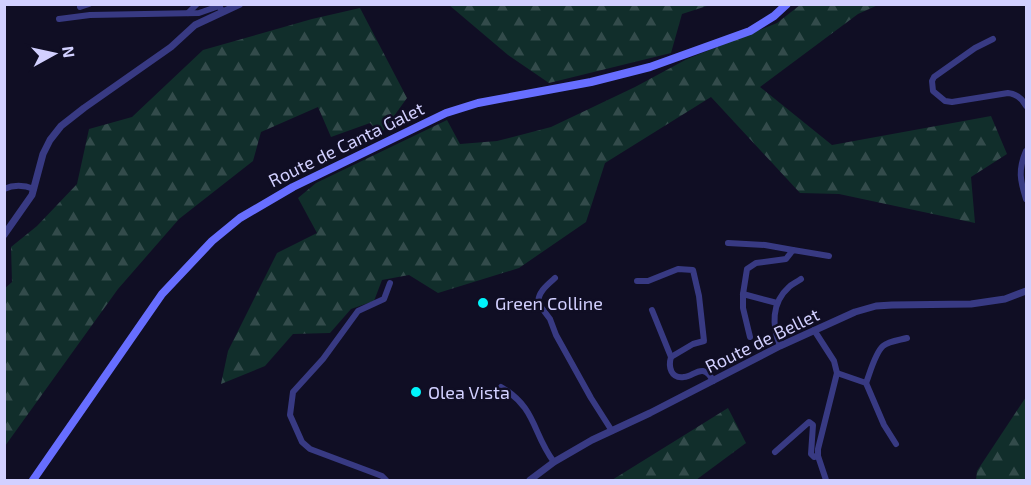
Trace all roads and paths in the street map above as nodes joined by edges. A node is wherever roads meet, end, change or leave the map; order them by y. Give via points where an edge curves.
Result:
1 (89, 4) edge
2 (197, 4) edge
3 (240, 4) edge
4 (787, 4) edge
5 (80, 8) dead end
6 (223, 12) junction
7 (188, 13) junction
8 (58, 20) dead end
9 (993, 39) dead end
10 (1026, 106) edge
11 (1026, 151) edge
12 (4, 189) edge
13 (34, 189) junction
14 (1026, 199) edge
15 (4, 235) edge
16 (728, 243) dead end
17 (793, 250) junction
18 (828, 256) dead end
19 (555, 278) dead end
20 (801, 279) dead end
21 (637, 281) dead end
22 (390, 283) dead end
23 (1026, 291) edge
24 (743, 294) junction
25 (777, 303) junction
26 (652, 310) dead end
27 (814, 330) junction
28 (750, 337) dead end
29 (907, 338) dead end
30 (780, 346) junction
31 (672, 357) junction
32 (837, 373) junction
33 (713, 381) junction
34 (866, 383) junction
35 (501, 387) dead end
36 (612, 431) junction
37 (896, 444) dead end
38 (775, 452) dead end
39 (818, 456) junction
40 (554, 462) junction
41 (33, 480) edge
42 (386, 480) edge
43 (530, 480) edge
44 (826, 480) edge

1 - 5 street
2 - 7 street
3 - 6 street
4 - 41 main road, Route de Canta Galet via 750,31 650,67 446,113 293,187 240,218 212,241 162,294
6 - 7 street via 219,6
6 - 13 street via 195,25 61,126 43,154
7 - 8 street via 90,15
9 - 10 street via 934,77 933,91 952,102 1008,93 1019,96
11 - 14 street via 1020,171
12 - 13 street via 15,185
13 - 15 street
16 - 17 street
17 - 18 street
17 - 24 street via 786,259 756,263 747,269
19 - 36 street via 543,290 538,303
20 - 25 street
21 - 31 street via 648,281 678,269 693,270 704,341
22 - 42 street via 384,299 358,311 323,359 292,392 290,415 302,442 310,449
23 - 27 street, Route de Bellet via 971,304 876,306
24 - 25 street
24 - 28 street
25 - 30 street via 773,318
26 - 31 street
27 - 30 street, Route de Bellet
27 - 32 street via 834,361
29 - 34 street via 885,344
30 - 33 street, Route de Bellet
31 - 33 street via 669,364 676,376 683,378 703,371
32 - 34 street
32 - 39 street
33 - 36 street, Route de Bellet
34 - 37 street
35 - 40 street via 526,408
36 - 40 street, Route de Bellet
38 - 39 street via 810,422 811,453
39 - 44 street
40 - 43 street, Route de Bellet

